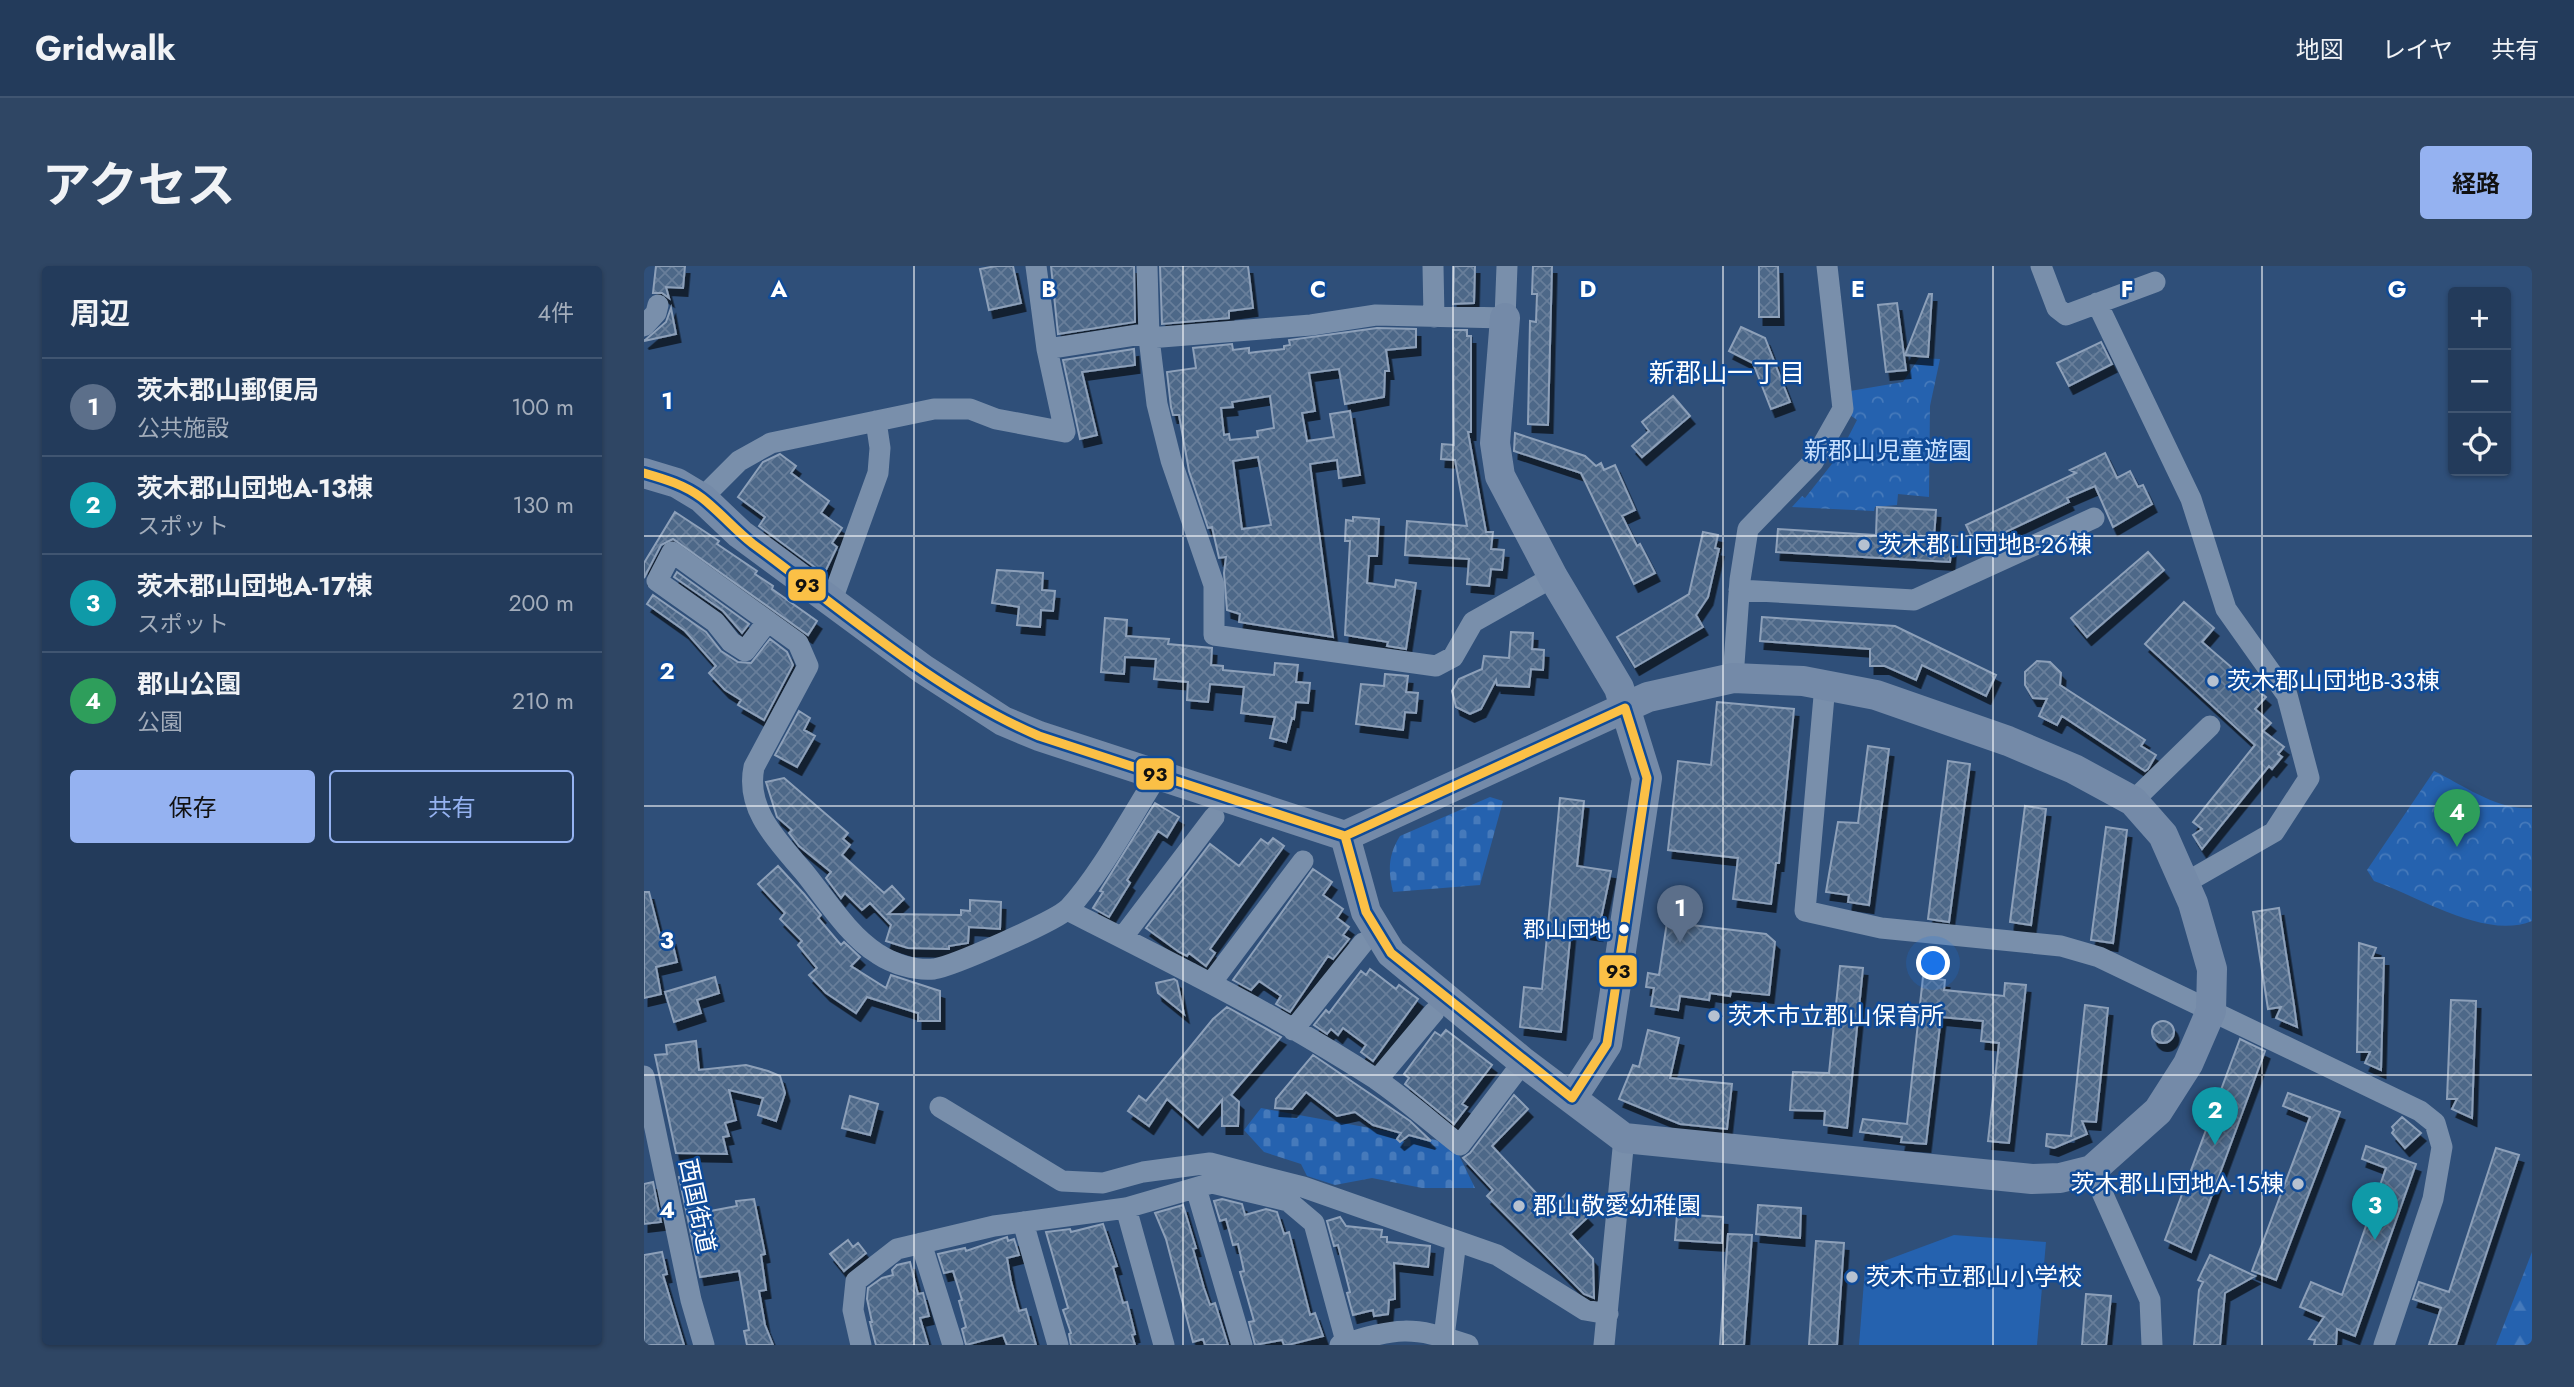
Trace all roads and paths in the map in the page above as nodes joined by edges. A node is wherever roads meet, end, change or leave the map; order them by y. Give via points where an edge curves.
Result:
1 (1036, 266) edge
2 (1147, 266) edge
3 (1433, 266) edge
4 (1507, 266) edge
5 (1827, 266) edge
6 (2041, 266) edge
7 (2155, 282) dead end
8 (2097, 303) junction
9 (658, 305) dead end
10 (1434, 317) junction
11 (1505, 318) junction
12 (644, 326) edge
13 (1149, 336) junction
14 (1047, 349) junction
15 (876, 421) junction
16 (644, 474) edge
17 (702, 498) junction
18 (2094, 518) dead end
19 (1553, 577) junction
20 (1739, 590) junction
21 (832, 600) junction
22 (768, 621) junction
23 (1733, 678) junction
24 (1825, 685) junction
25 (1625, 708) junction
26 (2210, 726) dead end
27 (1157, 776) junction
28 (2133, 801) junction
29 (1214, 817) dead end
30 (1345, 836) junction
31 (1303, 861) dead end
32 (2185, 883) junction
33 (1067, 910) junction
34 (1122, 938) junction
35 (1363, 943) dead end
36 (1211, 983) junction
37 (2211, 1011) junction
38 (1434, 1012) dead end
39 (1293, 1030) junction
40 (1523, 1062) junction
41 (644, 1076) edge
42 (1377, 1080) junction
43 (1572, 1098) junction
44 (940, 1107) dead end
45 (1624, 1138) junction
46 (2092, 1170) junction
47 (1196, 1188) junction
48 (1126, 1208) junction
49 (1023, 1222) junction
50 (1456, 1241) junction
51 (921, 1243) junction
52 (1608, 1314) junction
53 (1444, 1337) junction
54 (1344, 1344) edge
55 (704, 1345) edge
56 (860, 1345) edge
57 (953, 1345) edge
58 (1058, 1345) edge
59 (1164, 1345) edge
60 (1242, 1345) edge
61 (1468, 1345) edge
62 (1604, 1345) edge
63 (2152, 1345) edge
64 (2384, 1345) edge

1 - 14 street
2 - 13 street
3 - 10 street
4 - 11 street
5 - 20 street via 1843,409 1813,462 1748,529
6 - 8 street via 2057,308 2066,315
7 - 8 street
8 - 32 street via 2191,499 2225,609 2287,695 2309,778 2274,832
9 - 12 street
10 - 11 street
10 - 13 street via 1376,316
11 - 19 street via 1495,443 1500,476
13 - 14 street
13 - 19 street via 1157,404 1171,460 1214,585 1213,635 1436,666 1453,657 1473,621
14 - 15 street via 1065,432 996,419 970,409 934,409
15 - 17 street via 771,443 739,461
15 - 21 street via 877,472
16 - 17 street via 677,483
17 - 21 street via 740,534
18 - 20 street via 1914,600
19 - 25 street via 1619,688
20 - 23 street
21 - 27 street via 932,676 1003,721
22 - 22 street via 745,651 731,642 715,622 657,581 672,552
22 - 33 street via 798,643 808,666 754,767 754,803 768,829 853,932 878,954 903,966 934,969 985,951
23 - 24 street
23 - 25 street via 1648,697
24 - 28 street via 1875,695 2008,741
24 - 37 street via 1805,911 1881,929 2061,946 2099,957
25 - 30 street
25 - 43 street via 1647,778 1607,1044
26 - 28 street
27 - 30 street
27 - 33 street
28 - 32 street via 2163,835
29 - 34 street
30 - 40 street via 1366,912 1391,954
31 - 36 street
32 - 37 street via 2212,969
33 - 34 street
34 - 36 street
35 - 39 street
36 - 39 street
37 - 46 street via 2188,1064 2158,1111
37 - 64 street via 2420,1111 2435,1123 2442,1147 2433,1199
38 - 42 street
39 - 42 street
40 - 42 street via 1460,1145
40 - 43 street
41 - 55 street, 西国街道
43 - 45 street
44 - 50 street via 1062,1181 1102,1183 1210,1163 1303,1187
45 - 46 street via 2032,1178 2060,1178
45 - 52 street
46 - 63 street via 2150,1300
47 - 48 street
47 - 54 street via 1212,1183 1288,1201 1314,1223
47 - 60 street
48 - 49 street
48 - 59 street
49 - 51 street
49 - 58 street
50 - 52 street via 1497,1255 1586,1310
50 - 53 street
51 - 56 street via 897,1249 856,1281 853,1310
51 - 57 street
52 - 62 street
53 - 54 street via 1392,1330
53 - 61 street

